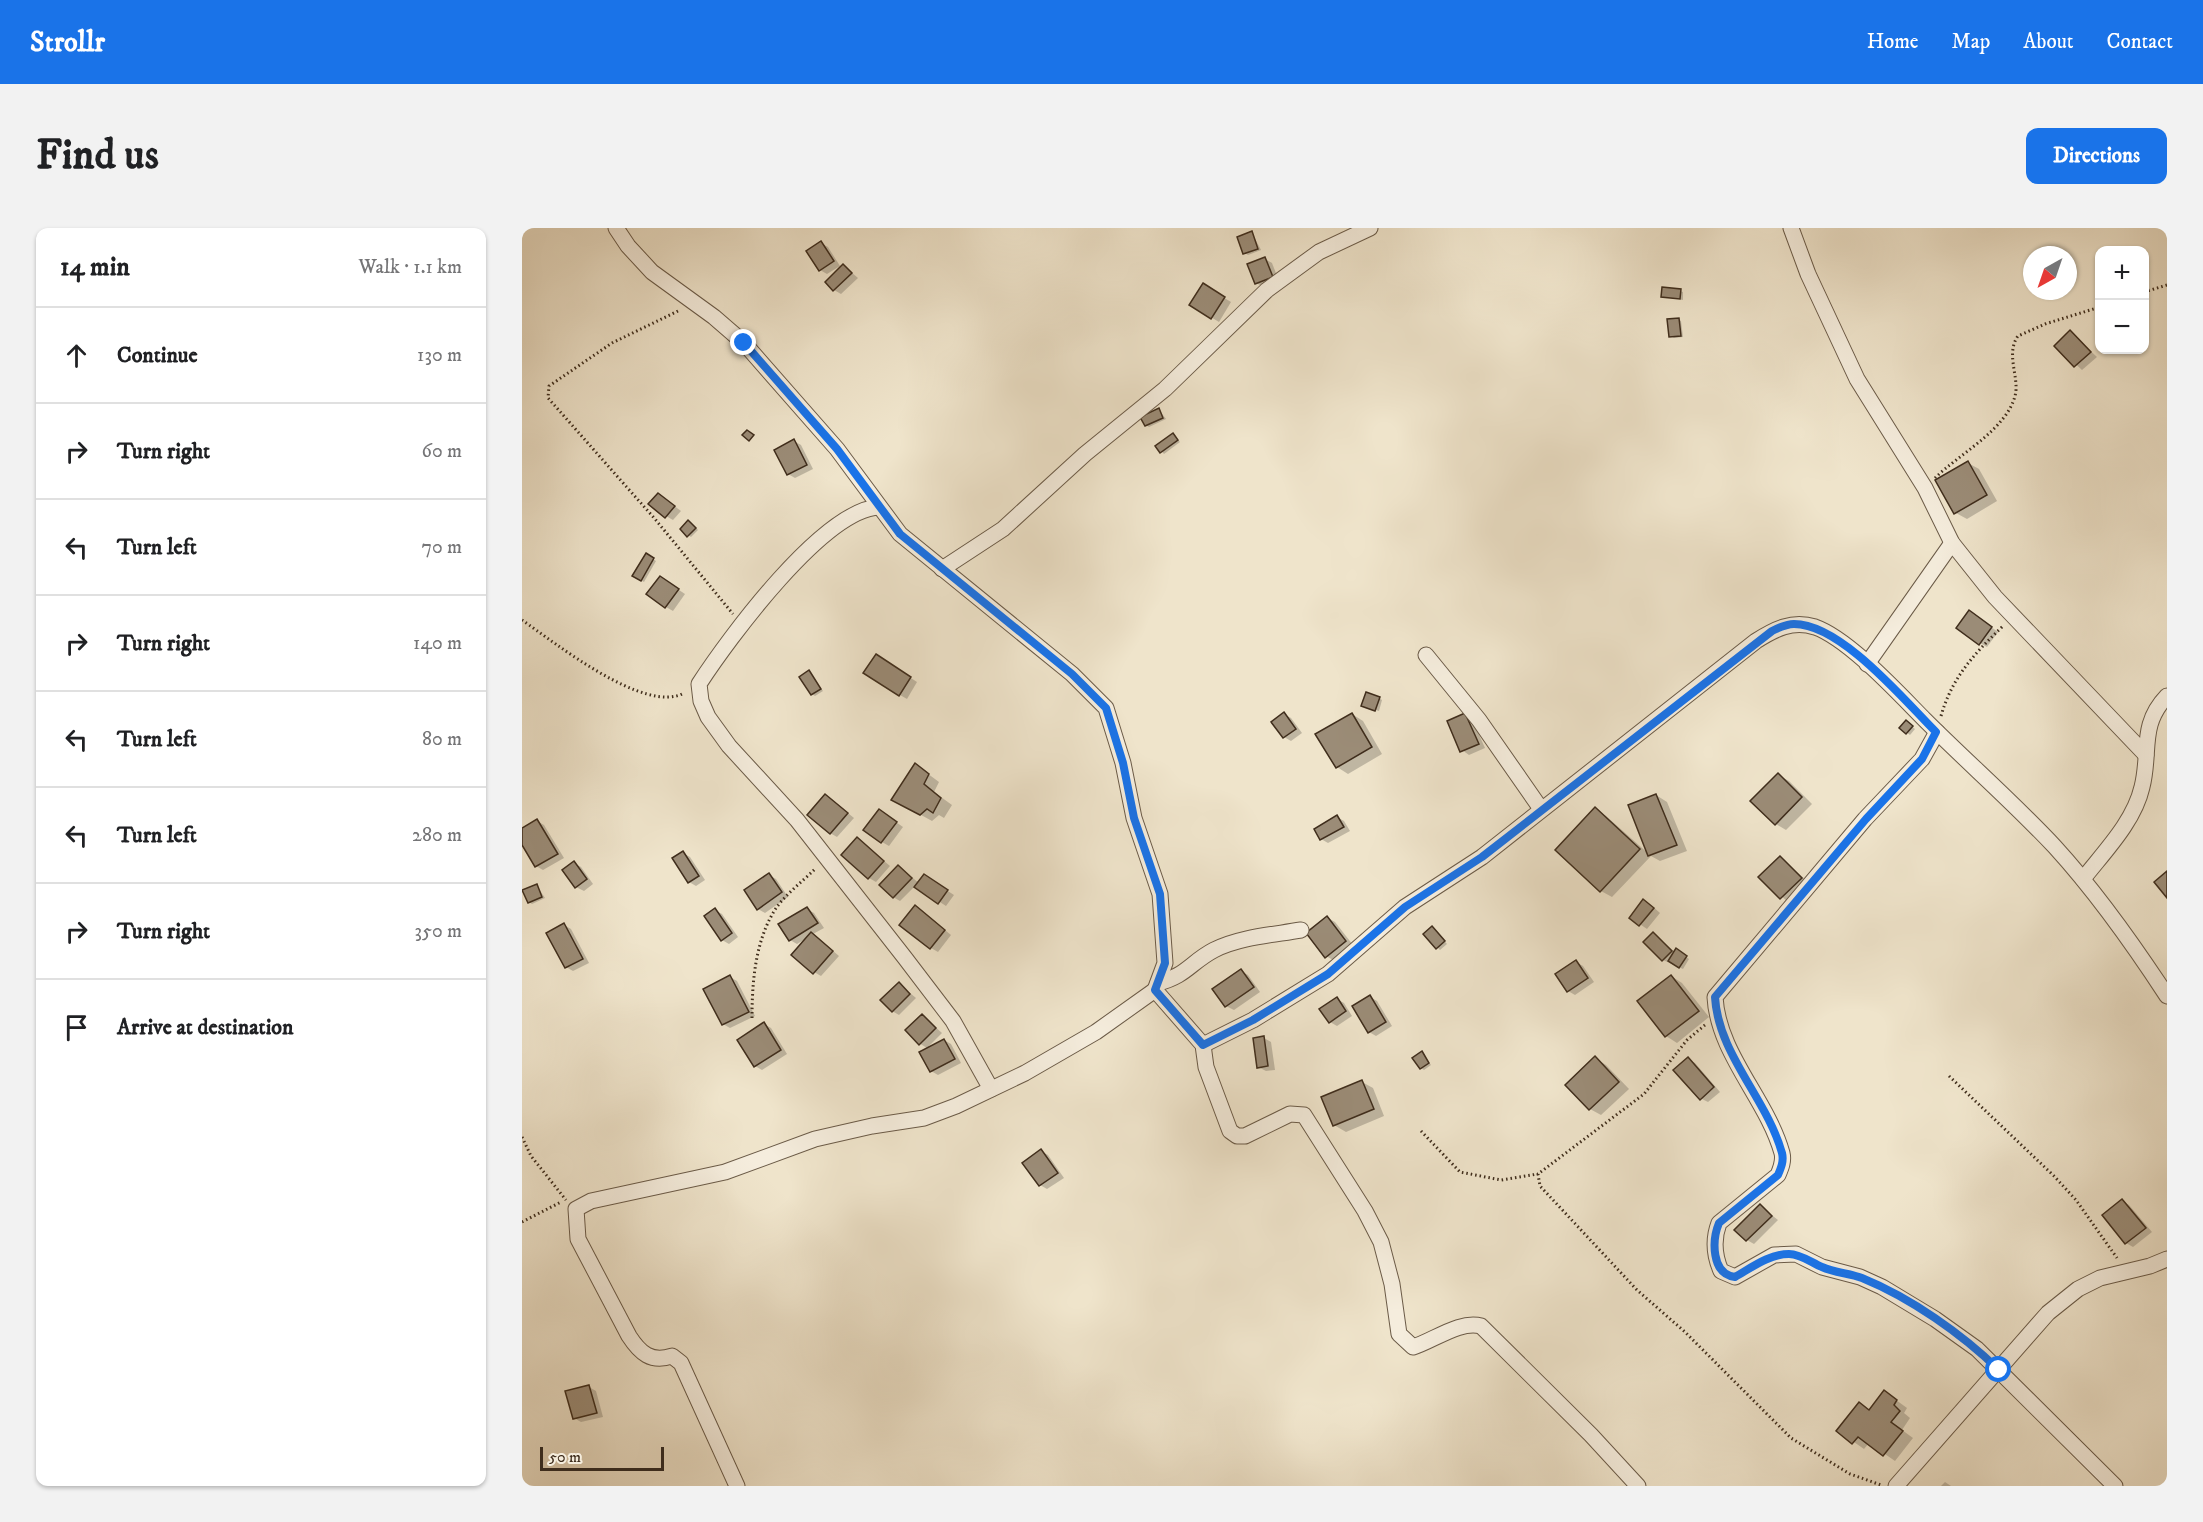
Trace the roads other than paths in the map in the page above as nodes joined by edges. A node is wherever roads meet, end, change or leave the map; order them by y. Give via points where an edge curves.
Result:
1 (616, 228) edge
2 (1370, 228) edge
3 (1791, 228) edge
4 (879, 507) junction
5 (1952, 543) junction
6 (942, 569) junction
7 (1426, 655) dead end
8 (1867, 664) junction
9 (2167, 696) edge
10 (1936, 732) junction
11 (2146, 755) junction
12 (1541, 809) junction
13 (2083, 879) junction
14 (1301, 930) dead end
15 (1156, 986) junction
16 (2167, 996) edge
17 (1203, 1045) junction
18 (991, 1089) junction
19 (2167, 1259) edge
20 (1999, 1370) junction
21 (1897, 1485) edge
22 (737, 1486) edge
23 (1638, 1486) edge
24 (2115, 1486) edge

1 - 4 street via 652,272 744,343 859,476
2 - 6 street via 1319,252 1267,290 1165,389 1085,454 1004,530
3 - 5 street via 1857,379 1925,488
4 - 6 street via 900,534
4 - 18 street via 851,514 818,539 743,624 699,684 701,701 729,746 797,820 953,1021
5 - 8 street
5 - 11 street via 2013,617
6 - 15 street via 1072,674 1106,708 1134,818 1160,894 1165,963
7 - 12 street via 1479,720
8 - 10 street
8 - 12 street via 1815,627 1792,623 1772,631
9 - 11 street via 2148,727
10 - 13 street
10 - 20 street via 1911,771 1715,997 1716,1016 1765,1115 1783,1165 1778,1175 1719,1223 1716,1258 1721,1271 1735,1277 1774,1256 1796,1254 1822,1267 1860,1277 1935,1319 1977,1348
11 - 13 street via 2135,807
12 - 17 street via 1451,879 1405,907 1328,974
13 - 16 street
14 - 15 street via 1221,947 1176,978
15 - 17 street
15 - 18 street via 1096,1032
17 - 23 street via 1206,1067 1230,1131 1245,1136 1290,1114 1304,1115 1311,1123 1381,1242 1403,1340 1413,1347 1473,1324 1481,1326
18 - 22 street via 924,1118 814,1139 725,1172 571,1204 578,1239 629,1336 646,1355 654,1359 672,1356 681,1363
19 - 20 street via 2100,1278 2078,1289 2048,1313
20 - 21 street
20 - 24 street

